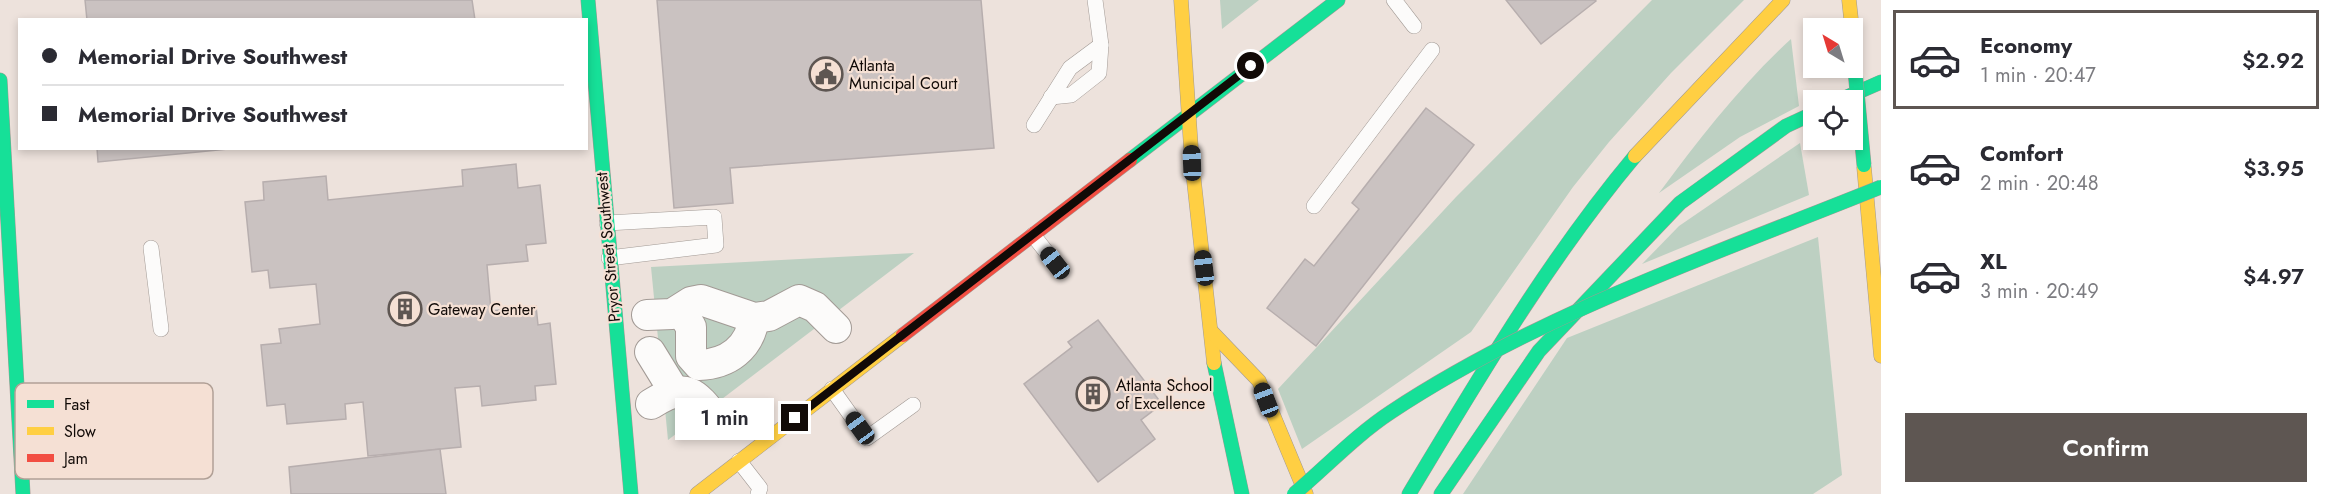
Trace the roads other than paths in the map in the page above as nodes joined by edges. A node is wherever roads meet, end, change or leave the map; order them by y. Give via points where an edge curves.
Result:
1 (588, 0) edge
2 (1095, 0) edge
3 (1180, 0) edge
4 (1338, 0) edge
5 (1394, 0) edge
6 (1783, 0) edge
7 (1849, 0) edge
8 (1851, 18) edge
9 (1414, 26) dead end
10 (1101, 45) junction
11 (1432, 50) dead end
12 (1856, 78) edge
13 (0, 80) edge
14 (1881, 81) edge
15 (1862, 90) edge
16 (1051, 97) junction
17 (1190, 114) junction
18 (1803, 118) edge
19 (1034, 124) dead end
20 (1881, 187) edge
21 (1314, 206) dead end
22 (607, 223) junction
23 (1032, 235) junction
24 (151, 248) dead end
25 (609, 258) junction
26 (1055, 263) dead end
27 (6, 282) edge
28 (681, 311) junction
29 (647, 315) dead end
30 (754, 318) junction
31 (836, 328) dead end
32 (161, 329) dead end
33 (1211, 331) junction
34 (650, 352) dead end
35 (1881, 356) edge
36 (678, 388) junction
37 (832, 389) junction
38 (15, 394) edge
39 (913, 405) dead end
40 (717, 421) dead end
41 (739, 461) junction
42 (22, 479) edge
43 (23, 494) edge
44 (631, 494) edge
45 (697, 494) edge
46 (758, 494) edge
47 (1242, 494) edge
48 (1293, 494) edge
49 (1306, 494) edge
50 (1409, 494) edge
51 (1441, 494) edge

1 - 22 main road, Pryor Street Southwest
2 - 10 lane
3 - 17 main road
4 - 17 main road
5 - 9 lane
6 - 50 main road via 1689,94 1588,213 1537,287
7 - 8 main road
10 - 16 lane via 1071,68
10 - 16 lane via 1099,73 1071,95
11 - 21 lane
12 - 35 main road, bridge
13 - 27 main road
14 - 15 main road
16 - 19 lane
17 - 23 main road
17 - 33 main road
18 - 51 main road via 1786,126 1680,203 1539,351
20 - 48 main road, bridge via 1569,314 1479,358 1389,413
22 - 25 main road, Pryor Street Southwest
22 - 25 lane via 714,217 716,245
23 - 26 lane
23 - 37 main road
24 - 32 lane
25 - 44 main road, Pryor Street Southwest
27 - 38 main road
28 - 29 street
28 - 30 street via 691,302 701,300
28 - 36 street via 691,327 691,356
30 - 31 street via 769,316 799,300 815,307
30 - 36 street via 747,342 733,355
33 - 47 main road via 1214,367
33 - 49 main road via 1259,381
34 - 36 street
36 - 40 street via 702,403
37 - 39 lane via 867,438
37 - 41 main road
41 - 45 main road
41 - 46 lane via 760,488
42 - 43 main road

